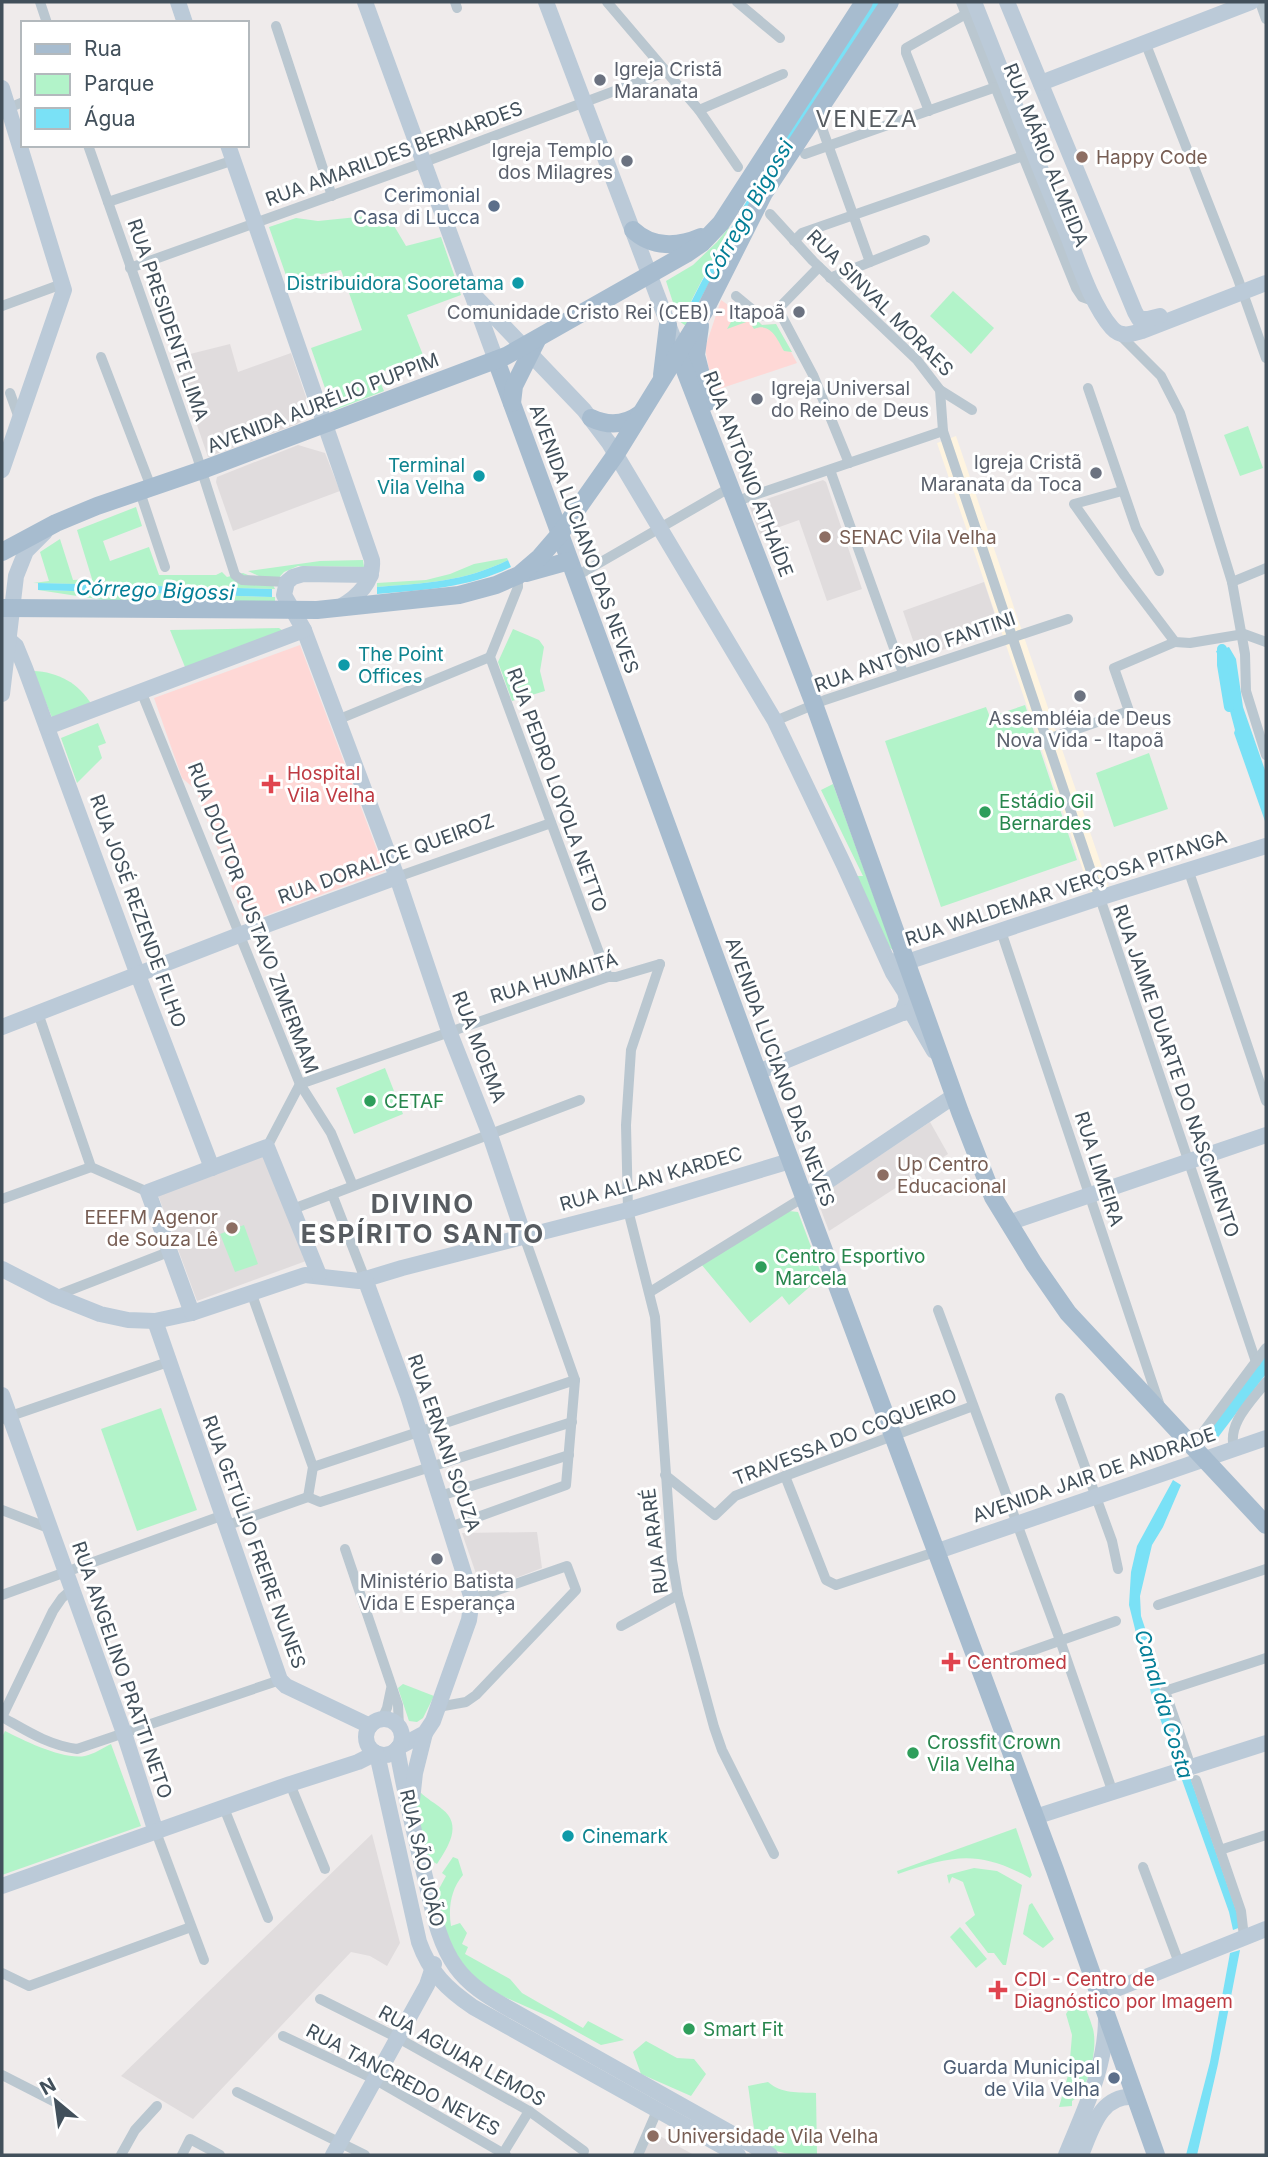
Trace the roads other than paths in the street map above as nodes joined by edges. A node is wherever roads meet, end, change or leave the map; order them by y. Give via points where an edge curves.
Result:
1 (40, 2) edge
2 (178, 2) edge
3 (365, 2) edge
4 (546, 2) edge
5 (607, 2) edge
6 (864, 2) edge
7 (891, 2) edge
8 (961, 2) edge
9 (1007, 2) edge
10 (1251, 2) edge
11 (1259, 2) edge
12 (743, 4) edge
13 (970, 8) edge
14 (1266, 19) edge
15 (46, 21) edge
16 (184, 21) edge
17 (276, 26) dead end
18 (779, 38) dead end
19 (1144, 42) junction
20 (668, 71) junction
21 (783, 74) dead end
22 (1041, 83) junction
23 (996, 87) junction
24 (2, 88) edge
25 (585, 103) junction
26 (11, 107) edge
27 (699, 110) junction
28 (929, 111) junction
29 (821, 128) dead end
30 (21, 142) edge
31 (23, 147) edge
32 (89, 147) edge
33 (828, 147) junction
34 (231, 153) edge
35 (805, 154) dead end
36 (1023, 156) junction
37 (424, 162) junction
38 (738, 167) dead end
39 (332, 196) junction
40 (108, 202) junction
41 (770, 214) dead end
42 (854, 215) junction
43 (256, 223) junction
44 (721, 223) junction
45 (633, 230) junction
46 (925, 240) dead end
47 (794, 241) junction
48 (870, 262) junction
49 (819, 267) junction
50 (130, 268) junction
51 (650, 273) junction
52 (831, 278) junction
53 (1266, 283) edge
54 (63, 287) junction
55 (471, 292) junction
56 (1235, 294) junction
57 (736, 296) dead end
58 (1096, 302) junction
59 (2, 306) edge
60 (778, 309) junction
61 (705, 310) junction
62 (668, 326) junction
63 (1119, 334) junction
64 (530, 347) junction
65 (679, 355) junction
66 (101, 357) dead end
67 (1266, 358) edge
68 (496, 360) junction
69 (659, 385) junction
70 (1088, 388) dead end
71 (940, 390) junction
72 (10, 393) dead end
73 (512, 403) junction
74 (972, 410) dead end
75 (642, 413) junction
76 (591, 418) junction
77 (20, 421) junction
78 (327, 424) junction
79 (943, 431) junction
80 (616, 454) junction
81 (3, 461) edge
82 (849, 463) junction
83 (725, 469) junction
84 (202, 470) junction
85 (830, 470) junction
86 (146, 489) junction
87 (1122, 491) junction
88 (734, 494) junction
89 (57, 523) junction
90 (660, 528) junction
91 (559, 535) junction
92 (2, 552) edge
93 (165, 567) dead end
94 (1266, 568) edge
95 (572, 569) junction
96 (1159, 570) dead end
97 (371, 575) junction
98 (519, 575) junction
99 (287, 582) junction
100 (1232, 582) junction
101 (340, 607) junction
102 (6, 608) edge
103 (317, 610) junction
104 (292, 611) junction
105 (1068, 619) dead end
106 (304, 630) junction
107 (1241, 635) junction
108 (1013, 638) junction
109 (8, 639) junction
110 (1175, 642) junction
111 (1266, 642) edge
112 (489, 657) junction
113 (6, 658) junction
114 (25, 668) junction
115 (903, 673) junction
116 (141, 691) junction
117 (2, 694) edge
118 (814, 704) junction
119 (337, 720) junction
120 (775, 721) junction
121 (47, 727) junction
122 (1048, 739) junction
123 (1266, 755) edge
124 (551, 823) junction
125 (1266, 846) edge
126 (1188, 869) junction
127 (397, 877) junction
128 (1099, 898) junction
129 (1001, 931) junction
130 (239, 935) junction
131 (883, 950) junction
132 (907, 962) junction
133 (660, 964) joint
134 (138, 975) junction
135 (608, 977) junction
136 (38, 1013) junction
137 (902, 1013) junction
138 (2, 1027) edge
139 (449, 1031) junction
140 (940, 1058) junction
141 (758, 1072) junction
142 (300, 1084) junction
143 (954, 1096) junction
144 (580, 1100) dead end
145 (1266, 1101) edge
146 (490, 1135) junction
147 (1266, 1135) edge
148 (267, 1147) junction
149 (790, 1161) junction
150 (1188, 1161) junction
151 (91, 1167) junction
152 (212, 1168) junction
153 (354, 1186) junction
154 (148, 1192) junction
155 (332, 1194) junction
156 (1089, 1196) junction
157 (804, 1197) junction
158 (2, 1199) edge
159 (293, 1209) junction
160 (628, 1210) junction
161 (1008, 1223) junction
162 (524, 1236) junction
163 (171, 1251) junction
164 (2, 1269) edge
165 (319, 1275) junction
166 (365, 1279) junction
167 (251, 1292) junction
168 (650, 1292) junction
169 (55, 1296) junction
170 (938, 1310) dead end
171 (192, 1313) junction
172 (155, 1321) junction
173 (1266, 1348) edge
174 (168, 1362) junction
175 (1256, 1362) junction
176 (575, 1380) junction
177 (1266, 1382) edge
178 (2, 1395) edge
179 (1060, 1398) dead end
180 (973, 1406) junction
181 (6, 1418) edge
182 (1165, 1418) junction
183 (572, 1422) junction
184 (419, 1433) junction
185 (892, 1436) junction
186 (1266, 1438) edge
187 (1234, 1448) junction
188 (1197, 1453) junction
189 (569, 1455) junction
190 (313, 1467) junction
191 (430, 1468) junction
192 (665, 1475) junction
193 (785, 1476) junction
194 (440, 1496) junction
195 (1096, 1496) junction
196 (308, 1497) junction
197 (2, 1510) edge
198 (223, 1521) junction
199 (1017, 1524) junction
200 (1266, 1525) edge
201 (450, 1527) junction
202 (51, 1529) junction
203 (345, 1549) dead end
204 (935, 1552) junction
205 (1118, 1569) dead end
206 (1266, 1569) edge
207 (67, 1572) junction
208 (71, 1590) junction
209 (2, 1595) edge
210 (678, 1595) junction
211 (472, 1599) junction
212 (1158, 1605) dead end
213 (1116, 1621) dead end
214 (621, 1626) dead end
215 (1060, 1640) junction
216 (1266, 1658) edge
217 (980, 1669) junction
218 (280, 1680) junction
219 (391, 1686) junction
220 (438, 1707) junction
221 (2, 1717) edge
222 (376, 1723) junction
223 (124, 1733) junction
224 (425, 1733) junction
225 (399, 1738) junction
226 (1266, 1743) edge
227 (377, 1754) junction
228 (358, 1762) junction
229 (1188, 1770) junction
230 (382, 1779) junction
231 (290, 1784) junction
232 (1113, 1793) junction
233 (223, 1808) junction
234 (1035, 1817) junction
235 (411, 1823) junction
236 (156, 1832) junction
237 (1266, 1835) edge
238 (1220, 1850) junction
239 (774, 1854) dead end
240 (1143, 1867) dead end
241 (325, 1869) dead end
242 (2, 1886) edge
243 (268, 1919) dead end
244 (436, 1924) junction
245 (191, 1927) junction
246 (1266, 1929) edge
247 (1244, 1937) junction
248 (419, 1942) junction
249 (204, 1960) dead end
250 (1179, 1963) junction
251 (432, 1970) junction
252 (2, 1973) edge
253 (457, 1995) junction
254 (420, 1996) junction
255 (320, 1999) dead end
256 (1103, 2003) junction
257 (283, 2036) dead end
258 (398, 2038) junction
259 (2, 2074) edge
260 (374, 2080) junction
261 (237, 2092) dead end
262 (1135, 2097) junction
263 (59, 2104) dead end
264 (157, 2106) dead end
265 (529, 2111) junction
266 (657, 2111) junction
267 (336, 2148) edge
268 (584, 2151) dead end
269 (121, 2155) edge
270 (182, 2155) edge
271 (220, 2155) edge
272 (365, 2155) edge
273 (504, 2155) edge
274 (638, 2155) edge
275 (738, 2155) edge
276 (770, 2155) edge
277 (1066, 2155) edge
278 (1081, 2155) edge
279 (1156, 2155) edge

1 - 15 street
2 - 16 street
3 - 37 street, AVENIDA LUCIANO DAS NEVES
4 - 25 street, RUA ANTÔNIO ATHAÍDE
5 - 20 street
6 - 44 main road, AVENIDA AURÉLIO PUPPIM
7 - 61 main road via 764,193
8 - 13 street, RUA MÁRIO ALMEIDA
9 - 22 street, RUA MÁRIO ALMEIDA
10 - 19 street
11 - 14 street
12 - 18 street
13 - 23 street, RUA MÁRIO ALMEIDA
13 - 28 street via 906,48
13 - 58 street, RUA MÁRIO ALMEIDA
17 - 39 street
19 - 22 street
19 - 56 street
20 - 25 street, RUA AMARILDES BERNARDES
20 - 27 street
21 - 27 street
22 - 56 street, RUA MÁRIO ALMEIDA via 1139,319
23 - 28 street
23 - 36 street, RUA MÁRIO ALMEIDA
24 - 26 street
25 - 37 street, RUA AMARILDES BERNARDES
25 - 45 street, RUA ANTÔNIO ATHAÍDE
26 - 30 street
27 - 38 street
28 - 33 street
29 - 33 street
31 - 54 street
32 - 40 street, RUA PRESIDENTE LIMA
33 - 35 street
33 - 42 street
34 - 40 street
34 - 43 street
36 - 42 street
36 - 58 street, RUA MÁRIO ALMEIDA via 1076,288 1082,297
37 - 39 street, RUA AMARILDES BERNARDES
37 - 55 street, AVENIDA LUCIANO DAS NEVES
39 - 43 street, RUA AMARILDES BERNARDES
40 - 50 street, RUA PRESIDENTE LIMA
41 - 47 street, RUA SINVAL MORAES
42 - 47 street via 802,233
42 - 48 street
43 - 50 street, RUA AMARILDES BERNARDES
43 - 78 street
44 - 45 main road via 698,238 673,244 650,241
44 - 51 main road, AVENIDA AURÉLIO PUPPIM via 694,249
45 - 51 street, RUA ANTÔNIO ATHAÍDE
46 - 48 street
47 - 49 street, RUA SINVAL MORAES
48 - 52 street
49 - 52 street, RUA SINVAL MORAES
49 - 60 street
50 - 84 street, RUA PRESIDENTE LIMA
51 - 62 street, RUA ANTÔNIO ATHAÍDE
51 - 64 main road, AVENIDA AURÉLIO PUPPIM
52 - 71 street, RUA SINVAL MORAES via 909,352
53 - 56 street
54 - 59 street
54 - 77 street
55 - 64 street
55 - 68 street, AVENIDA LUCIANO DAS NEVES
56 - 63 street via 1142,331
56 - 67 street
57 - 60 street via 764,317
58 - 63 street, RUA MÁRIO ALMEIDA
60 - 82 street via 813,375
61 - 65 main road
61 - 83 main road via 696,355
62 - 65 street, RUA ANTÔNIO ATHAÍDE
62 - 69 main road
63 - 100 street via 1161,376 1180,413
64 - 68 main road, AVENIDA AURÉLIO PUPPIM
64 - 73 main road
64 - 76 street
65 - 69 main road
65 - 83 main road, RUA ANTÔNIO ATHAÍDE
66 - 86 street
68 - 73 main road, AVENIDA LUCIANO DAS NEVES
68 - 78 main road, AVENIDA AURÉLIO PUPPIM
69 - 75 main road
70 - 87 street
71 - 74 street, RUA SINVAL MORAES
71 - 79 street, RUA JAIME DUARTE DO NASCIMENTO
72 - 77 street
73 - 91 main road, AVENIDA LUCIANO DAS NEVES
75 - 76 main road via 618,424
75 - 80 main road
76 - 80 street
77 - 81 street
78 - 84 main road, AVENIDA AURÉLIO PUPPIM
78 - 97 street via 372,560
79 - 82 street
79 - 108 street, RUA JAIME DUARTE DO NASCIMENTO
80 - 90 street
80 - 91 main road
82 - 85 street
83 - 88 main road, RUA ANTÔNIO ATHAÍDE
84 - 86 main road, AVENIDA AURÉLIO PUPPIM
84 - 99 street, RUA PRESIDENTE LIMA via 235,575 242,580
85 - 88 street
85 - 115 street
86 - 89 main road, AVENIDA AURÉLIO PUPPIM
86 - 93 street
87 - 96 street
87 - 110 street via 1074,504
88 - 90 street
88 - 118 main road, RUA ANTÔNIO ATHAÍDE
89 - 92 main road, AVENIDA AURÉLIO PUPPIM
89 - 102 street via 26,551
90 - 95 street
90 - 120 street
91 - 95 main road, AVENIDA LUCIANO DAS NEVES
91 - 98 main road
94 - 100 street
95 - 98 main road
95 - 141 main road, AVENIDA LUCIANO DAS NEVES
97 - 99 street via 303,574
97 - 101 street via 355,597
98 - 101 main road via 459,595
98 - 112 street, RUA PEDRO LOYOLA NETTO
99 - 104 street via 284,595
100 - 107 street
101 - 103 main road
102 - 104 main road
102 - 109 street
103 - 104 main road
103 - 106 street via 307,618
104 - 106 street, RUA MOEMA
105 - 108 street, RUA ANTÔNIO FANTINI
106 - 116 street
106 - 119 street, RUA MOEMA
107 - 110 street
107 - 111 street
107 - 123 street via 1246,691
108 - 115 street, RUA ANTÔNIO FANTINI
108 - 122 street, RUA JAIME DUARTE DO NASCIMENTO
109 - 113 street
109 - 114 street, RUA JOSÉ REZENDE FILHO
110 - 122 street via 1114,668 1129,711
112 - 119 street
112 - 124 street, RUA PEDRO LOYOLA NETTO
113 - 114 street
113 - 117 street
114 - 121 street, RUA JOSÉ REZENDE FILHO
115 - 118 street, RUA ANTÔNIO FANTINI
116 - 121 street
116 - 130 street, RUA DOUTOR GUSTAVO ZIMERMAM
118 - 120 street, RUA ANTÔNIO FANTINI
118 - 132 main road, RUA ANTÔNIO ATHAÍDE
119 - 127 street, RUA MOEMA
120 - 131 street
121 - 134 street, RUA JOSÉ REZENDE FILHO
122 - 128 street, RUA JAIME DUARTE DO NASCIMENTO
124 - 127 street, RUA DORALICE QUEIROZ
124 - 135 street, RUA PEDRO LOYOLA NETTO
125 - 126 street, RUA WALDEMAR VERÇOSA PITANGA
126 - 128 street, RUA WALDEMAR VERÇOSA PITANGA
126 - 145 street
127 - 130 street, RUA DORALICE QUEIROZ
127 - 139 street, RUA MOEMA
128 - 129 street, RUA WALDEMAR VERÇOSA PITANGA
128 - 150 street, RUA JAIME DUARTE DO NASCIMENTO
129 - 132 street, RUA WALDEMAR VERÇOSA PITANGA
129 - 156 street, RUA LIMEIRA
130 - 134 street, RUA DORALICE QUEIROZ
130 - 142 street, RUA DOUTOR GUSTAVO ZIMERMAM
131 - 132 street, RUA WALDEMAR VERÇOSA PITANGA via 893,960
131 - 137 street via 906,996
132 - 140 main road, RUA ANTÔNIO ATHAÍDE
133 - 135 street, RUA HUMAITÁ
133 - 160 street, RUA ARARÉ via 631,1050 626,1125
134 - 136 street, RUA DORALICE QUEIROZ
134 - 152 street, RUA JOSÉ REZENDE FILHO
135 - 139 street, RUA HUMAITÁ
136 - 138 street, RUA DORALICE QUEIROZ
136 - 151 street
137 - 140 street via 913,1015
137 - 141 street
139 - 142 street, RUA HUMAITÁ
139 - 146 street, RUA MOEMA
140 - 143 main road, RUA ANTÔNIO ATHAÍDE
141 - 149 main road, AVENIDA LUCIANO DAS NEVES
142 - 148 street, RUA DOUTOR GUSTAVO ZIMERMAM
142 - 153 street via 331,1133
143 - 157 street
143 - 161 main road, RUA ANTÔNIO ATHAÍDE
144 - 146 street
146 - 153 street
146 - 162 street, RUA MOEMA
147 - 150 street
148 - 152 street
148 - 159 street
149 - 157 main road, AVENIDA LUCIANO DAS NEVES
149 - 160 street, RUA ALLAN KARDEC
150 - 156 street
150 - 175 street, RUA JAIME DUARTE DO NASCIMENTO
151 - 154 street
151 - 158 street
152 - 154 street
153 - 155 street
154 - 163 street
155 - 159 street
155 - 166 street, RUA ERNANI SOUZA
156 - 161 street
156 - 182 street, RUA LIMEIRA
157 - 168 street
157 - 185 main road, AVENIDA LUCIANO DAS NEVES
159 - 165 street
160 - 162 street, RUA ALLAN KARDEC
160 - 168 street, RUA ARARÉ
161 - 182 main road, RUA ANTÔNIO ATHAÍDE via 1068,1313
162 - 166 street, RUA ALLAN KARDEC
162 - 176 street, RUA MOEMA
163 - 169 street
163 - 171 street
164 - 169 street, RUA ALLAN KARDEC
165 - 166 street, RUA ALLAN KARDEC
165 - 167 street, RUA ALLAN KARDEC
166 - 184 street, RUA ERNANI SOUZA
167 - 171 street, RUA ALLAN KARDEC
167 - 190 street
168 - 192 street, RUA ARARÉ
169 - 172 street, RUA ALLAN KARDEC via 115,1318
170 - 180 street
171 - 172 street, RUA ALLAN KARDEC
172 - 174 street, RUA GETÚLIO FREIRE NUNES
173 - 175 street
174 - 181 street
174 - 198 street, RUA GETÚLIO FREIRE NUNES
175 - 188 street
176 - 183 street, RUA MOEMA
176 - 184 street
177 - 187 street via 1234,1427
178 - 181 street, RUA ANGELINO PRATTI NETO
179 - 195 street
180 - 185 street, TRAVESSA DO COQUEIRO
180 - 199 street
181 - 202 street, RUA ANGELINO PRATTI NETO
182 - 188 main road, RUA ANTÔNIO ATHAÍDE
183 - 189 street, RUA MOEMA
183 - 191 street
184 - 190 street
184 - 191 street, RUA ERNANI SOUZA
185 - 193 street, TRAVESSA DO COQUEIRO
185 - 204 main road, AVENIDA LUCIANO DAS NEVES
186 - 187 street, AVENIDA JAIR DE ANDRADE
187 - 188 street, AVENIDA JAIR DE ANDRADE
188 - 195 street, AVENIDA JAIR DE ANDRADE
188 - 200 main road, RUA ANTÔNIO ATHAÍDE
189 - 194 street
189 - 201 street, RUA MOEMA via 566,1485
190 - 196 street
191 - 194 street, RUA ERNANI SOUZA
191 - 196 street via 320,1502
192 - 193 street, TRAVESSA DO COQUEIRO via 715,1516 735,1496
192 - 210 street, RUA ARARÉ
193 - 204 street via 827,1580 835,1585
194 - 201 street, RUA ERNANI SOUZA
195 - 199 street, AVENIDA JAIR DE ANDRADE
195 - 205 street
196 - 198 street
197 - 202 street
198 - 207 street
198 - 218 street, RUA GETÚLIO FREIRE NUNES
199 - 204 street, AVENIDA JAIR DE ANDRADE
199 - 215 street
201 - 211 street, RUA ERNANI SOUZA
202 - 207 street, RUA ANGELINO PRATTI NETO
203 - 219 street
204 - 217 main road, AVENIDA LUCIANO DAS NEVES
206 - 212 street
207 - 208 street, RUA ANGELINO PRATTI NETO
207 - 209 street
208 - 221 street via 53,1611
208 - 223 street, RUA ANGELINO PRATTI NETO
210 - 214 street
210 - 239 street, RUA ARARÉ via 722,1750
211 - 220 street, RUA ERNANI SOUZA
211 - 220 street via 568,1566 576,1590 476,1695 466,1702
213 - 215 street
215 - 217 street
215 - 232 street
216 - 229 street via 1165,1691
217 - 234 main road, AVENIDA LUCIANO DAS NEVES
218 - 222 street, RUA GETÚLIO FREIRE NUNES
218 - 223 street
219 - 222 street
219 - 225 street via 398,1705
220 - 224 street, RUA ERNANI SOUZA
220 - 225 street
221 - 223 street via 42,1740 68,1748
222 - 225 street via 392,1721
222 - 227 street via 366,1736
223 - 236 street, RUA ANGELINO PRATTI NETO
224 - 225 street
224 - 235 street, RUA ERNANI SOUZA via 413,1780
225 - 227 street via 388,1755
225 - 235 street, RUA SÃO JOÃO
226 - 229 street
227 - 228 street
227 - 230 street, RUA SÃO JOÃO
228 - 230 street
228 - 231 street
229 - 232 street
229 - 238 street
230 - 248 street, RUA SÃO JOÃO
231 - 233 street
231 - 241 street
232 - 234 street
233 - 236 street
233 - 243 street
234 - 256 main road, AVENIDA LUCIANO DAS NEVES
235 - 244 street, RUA SÃO JOÃO
236 - 242 street
236 - 245 street, RUA ANGELINO PRATTI NETO
237 - 238 street
238 - 247 street via 1243,1918
240 - 250 street
244 - 251 street
244 - 276 street via 450,1959 482,1992
245 - 249 street, RUA ANGELINO PRATTI NETO
245 - 252 street via 29,1986
246 - 247 street
247 - 250 street
248 - 251 street, RUA SÃO JOÃO
248 - 254 street
250 - 256 street
251 - 253 street
251 - 254 street
253 - 254 street
253 - 266 street
254 - 258 street
255 - 258 street, RUA AGUIAR LEMOS
256 - 262 main road, AVENIDA LUCIANO DAS NEVES
256 - 277 street via 1104,2057
257 - 260 street, RUA TANCREDO NEVES
258 - 260 street
258 - 265 street, RUA AGUIAR LEMOS
259 - 263 street
260 - 267 street
260 - 273 street, RUA TANCREDO NEVES
261 - 267 street
262 - 278 street via 1117,2098 1103,2108
262 - 279 main road, AVENIDA LUCIANO DAS NEVES
264 - 269 street via 135,2130
265 - 268 street, RUA AGUIAR LEMOS
265 - 273 street
266 - 274 street
266 - 275 street
267 - 272 street
270 - 271 street via 190,2139

